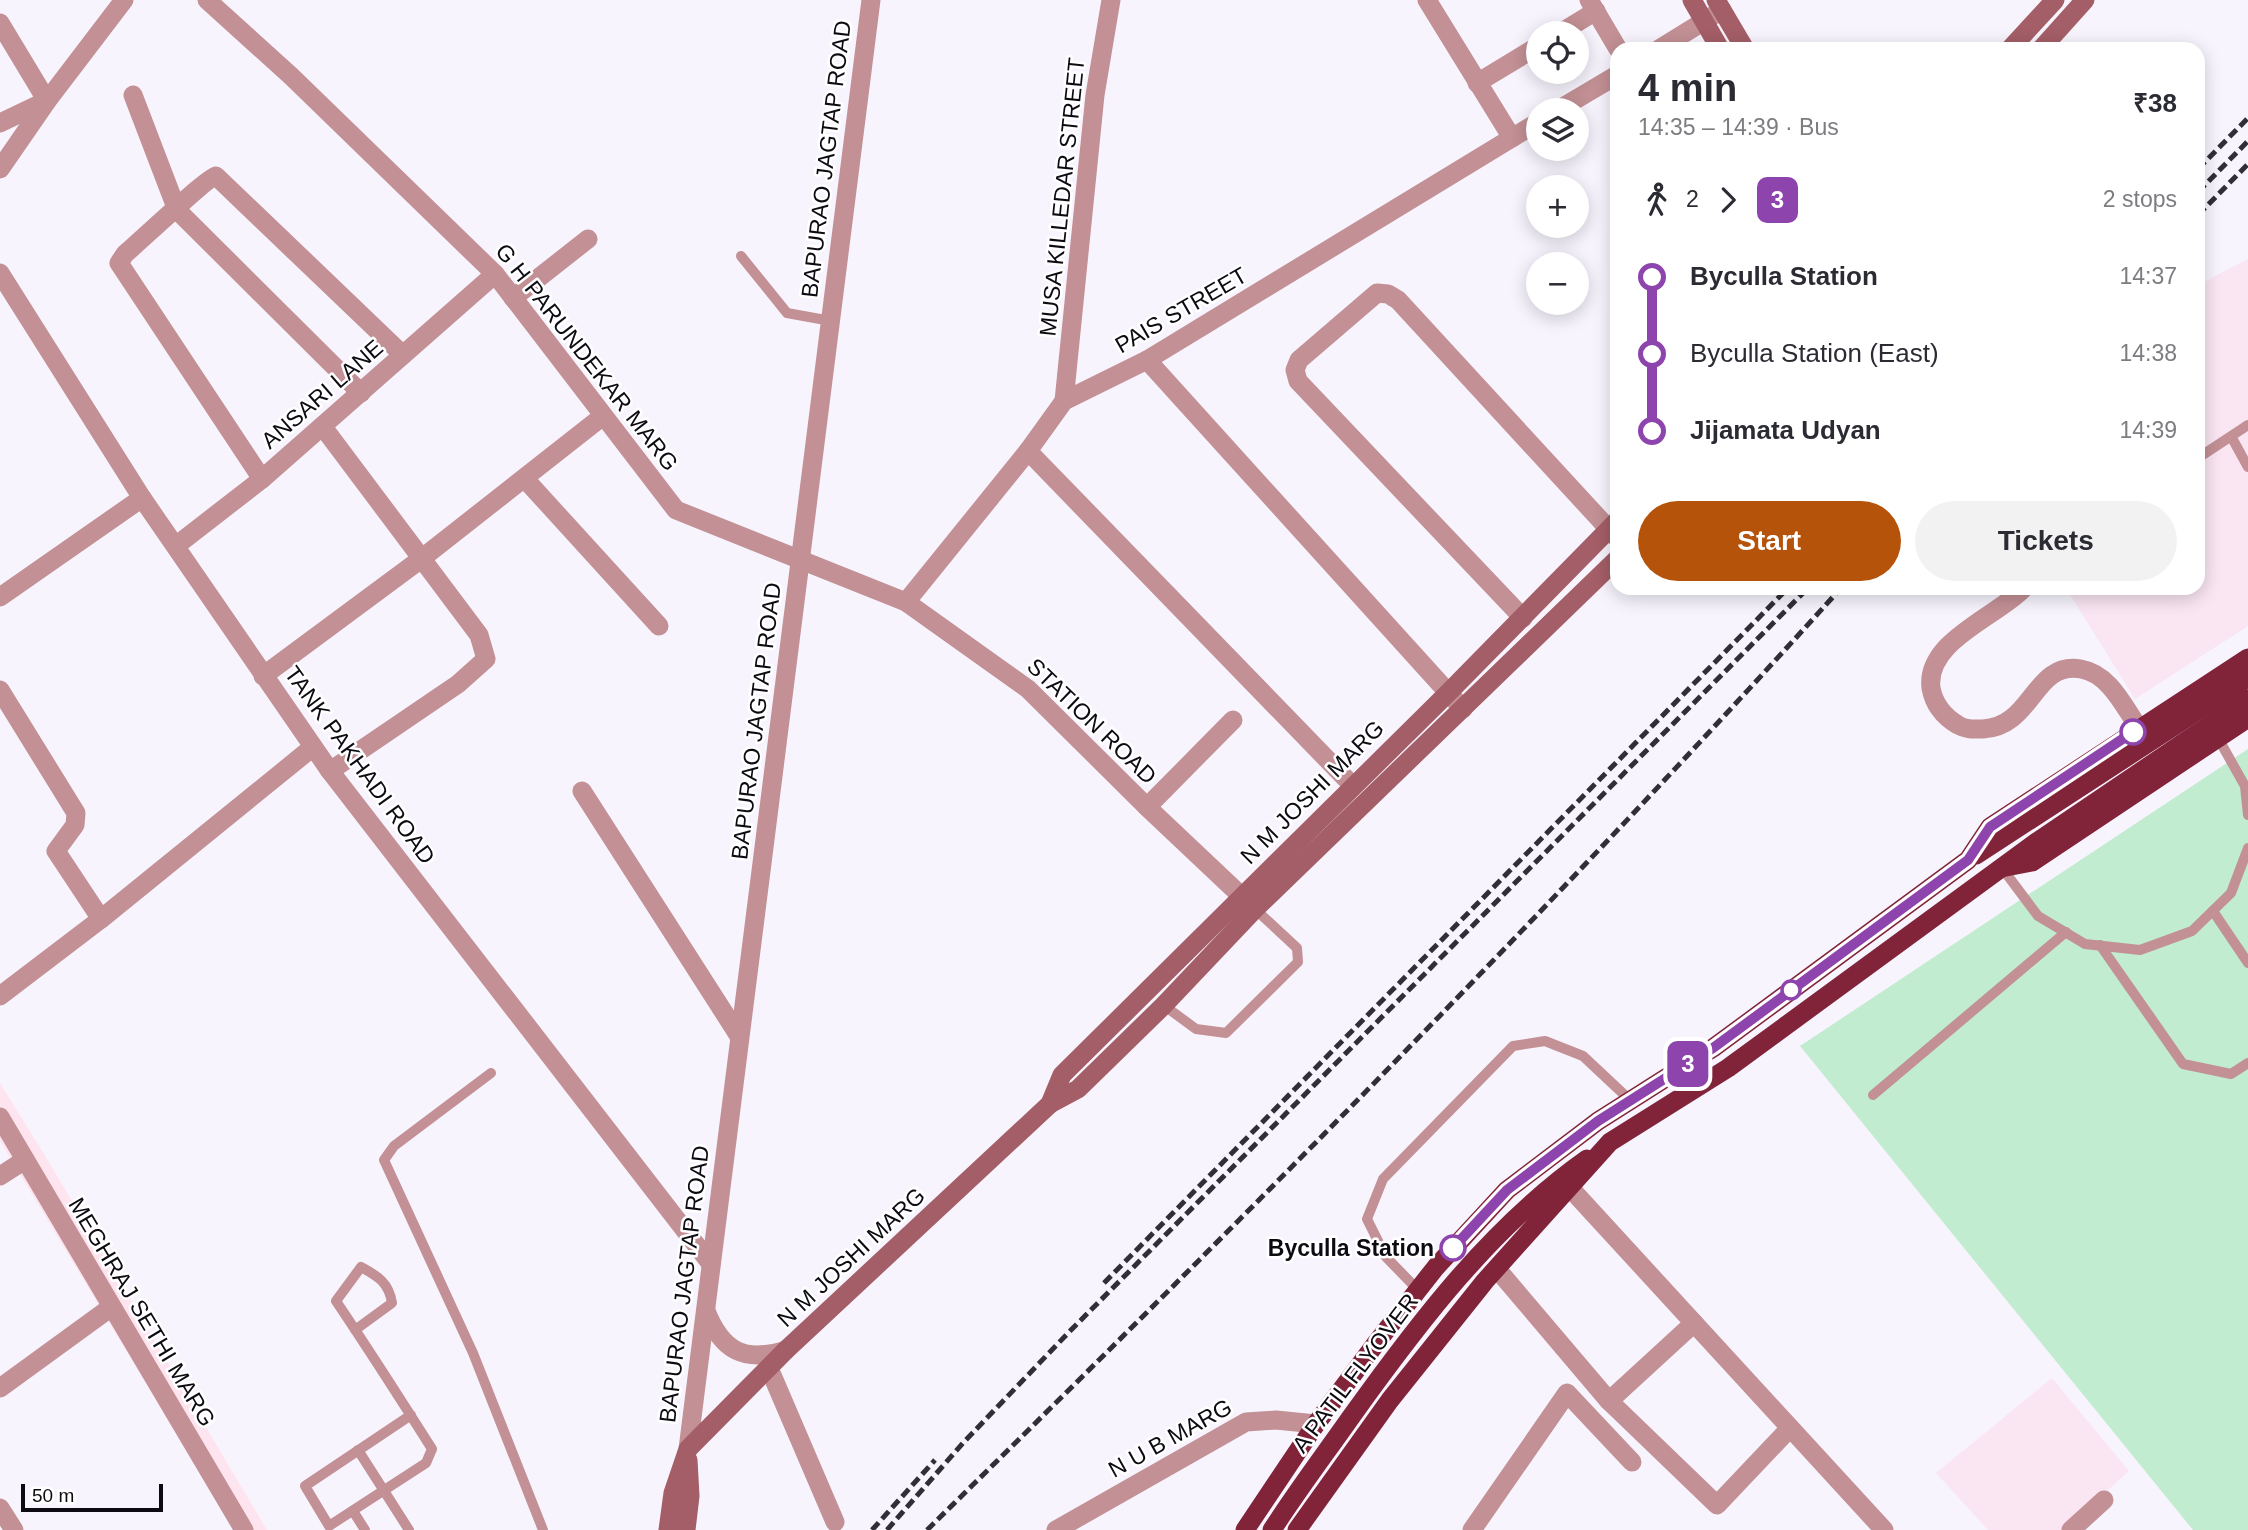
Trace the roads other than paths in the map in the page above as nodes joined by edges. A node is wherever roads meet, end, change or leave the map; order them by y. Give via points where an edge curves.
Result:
1 (124, 0) edge
2 (207, 0) edge
3 (871, 0) edge
4 (1111, 0) edge
5 (1427, 0) edge
6 (1692, 0) edge
7 (2055, 0) edge
8 (2079, 2) edge
9 (1719, 5) edge
10 (1592, 6) edge
11 (1574, 21) edge
12 (1704, 21) junction
13 (0, 23) edge
14 (1614, 42) edge
15 (1670, 42) edge
16 (1716, 42) edge
17 (1741, 42) edge
18 (2016, 42) edge
19 (2047, 42) edge
20 (1526, 53) edge
21 (1610, 79) edge
22 (1477, 83) junction
23 (133, 95) dead end
24 (1578, 98) edge
25 (47, 101) junction
26 (0, 123) edge
27 (1526, 129) edge
28 (1512, 138) junction
29 (0, 169) edge
30 (177, 210) junction
31 (588, 239) dead end
32 (741, 256) dead end
33 (0, 273) edge
34 (495, 274) junction
35 (513, 298) junction
36 (831, 321) junction
37 (403, 355) junction
38 (1147, 360) junction
39 (361, 393) junction
40 (1064, 401) junction
41 (603, 416) junction
42 (2248, 425) edge
43 (323, 427) junction
44 (2232, 438) junction
45 (1028, 451) junction
46 (2205, 454) edge
47 (2248, 467) edge
48 (525, 479) junction
49 (262, 480) junction
50 (142, 498) junction
51 (1610, 526) edge
52 (1610, 534) edge
53 (177, 545) junction
54 (421, 559) junction
55 (800, 561) junction
56 (1610, 566) edge
57 (1550, 589) junction
58 (2018, 595) edge
59 (0, 597) edge
60 (906, 602) junction
61 (1567, 606) junction
62 (1523, 618) junction
63 (659, 626) dead end
64 (2248, 658) edge
65 (263, 676) junction
66 (2248, 678) edge
67 (0, 690) edge
68 (1448, 693) junction
69 (2248, 699) edge
70 (1463, 709) junction
71 (2248, 718) edge
72 (1233, 720) dead end
73 (2139, 729) junction
74 (2218, 738) junction
75 (313, 747) junction
76 (330, 771) junction
77 (2247, 785) edge
78 (1353, 786) junction
79 (582, 791) dead end
80 (1147, 807) junction
81 (2248, 815) edge
82 (2248, 848) edge
83 (1968, 860) junction
84 (2001, 867) junction
85 (1248, 902) junction
86 (2213, 911) junction
87 (101, 919) junction
88 (2066, 932) junction
89 (2100, 945) junction
90 (2248, 963) edge
91 (1148, 989) junction
92 (0, 996) edge
93 (1163, 1006) junction
94 (739, 1036) junction
95 (2248, 1063) edge
96 (491, 1073) dead end
97 (1873, 1095) dead end
98 (1631, 1101) junction
99 (1050, 1104) junction
100 (0, 1118) edge
101 (25, 1160) junction
102 (0, 1176) edge
103 (1565, 1183) junction
104 (711, 1264) junction
105 (1497, 1269) junction
106 (1418, 1290) junction
107 (110, 1308) junction
108 (705, 1310) junction
109 (1694, 1323) junction
110 (355, 1330) junction
111 (786, 1350) junction
112 (769, 1368) junction
113 (0, 1388) edge
114 (1609, 1401) junction
115 (411, 1415) junction
116 (1316, 1424) junction
117 (1790, 1428) junction
118 (688, 1449) junction
119 (358, 1450) junction
120 (1632, 1462) dead end
121 (386, 1490) junction
122 (2104, 1500) dead end
123 (1261, 1504) junction
124 (0, 1508) edge
125 (353, 1511) junction
126 (835, 1522) dead end
127 (330, 1528) edge
128 (13, 1530) edge
129 (244, 1530) edge
130 (365, 1530) edge
131 (409, 1530) edge
132 (543, 1530) edge
133 (668, 1530) edge
134 (686, 1530) edge
135 (1056, 1530) edge
136 (1245, 1530) edge
137 (1272, 1530) edge
138 (1297, 1530) edge
139 (1472, 1530) edge
140 (1884, 1530) edge
141 (2071, 1530) edge

1 - 25 street
2 - 34 street, G H PARUNDEKAR MARG
3 - 36 street, BAPURAO JAGTAP ROAD
4 - 40 street, MUSA KILLEDAR STREET via 1095,95
5 - 22 street
6 - 12 main road
7 - 18 main road
8 - 19 main road
9 - 12 street
9 - 17 main road
10 - 11 street
10 - 14 street
12 - 15 street
12 - 16 main road
13 - 25 street
20 - 22 street
21 - 24 street
22 - 28 street
23 - 30 street
25 - 26 street
25 - 29 street
27 - 28 street, PAIS STREET
28 - 38 street, PAIS STREET
30 - 37 street via 208,177 216,176
30 - 39 street
30 - 49 street via 125,254 121,268
31 - 35 street
32 - 36 lane via 787,313
33 - 50 street, TANK PAKHADI ROAD
34 - 35 street, G H PARUNDEKAR MARG
34 - 37 street, ANSARI LANE
35 - 41 street, G H PARUNDEKAR MARG
36 - 55 street, BAPURAO JAGTAP ROAD
37 - 39 street, ANSARI LANE
38 - 40 street, PAIS STREET
38 - 68 street
39 - 43 street, ANSARI LANE
40 - 45 street, PAIS STREET
41 - 48 street
41 - 55 street, G H PARUNDEKAR MARG via 676,510
42 - 44 lane
43 - 49 street, ANSARI LANE
43 - 54 street
44 - 46 lane
44 - 47 lane
45 - 60 street, PAIS STREET
45 - 78 street
48 - 54 street
48 - 63 street
49 - 53 street, ANSARI LANE
50 - 53 street, TANK PAKHADI ROAD
50 - 59 street
51 - 62 street via 1388,294 1377,293 1299,360 1295,370 1298,381
52 - 57 main road, N M JOSHI MARG
53 - 65 street, TANK PAKHADI ROAD
54 - 65 street
54 - 76 street via 479,635 486,659 458,684
55 - 60 street, STATION ROAD
55 - 94 street, BAPURAO JAGTAP ROAD
56 - 61 main road, N M JOSHI MARG
57 - 61 main road
57 - 62 main road, N M JOSHI MARG
58 - 73 street via 1953,640 1941,655 1930,676 1933,697 1945,717 1967,730 1998,728 2019,716 2036,689 2054,674 2081,669 2108,682
60 - 80 street, STATION ROAD via 1028,689
61 - 70 main road, N M JOSHI MARG
62 - 68 main road, N M JOSHI MARG
64 - 73 highway
65 - 75 street, TANK PAKHADI ROAD
66 - 83 highway
67 - 87 street via 76,813 75,825 55,851
68 - 70 street
68 - 78 main road, N M JOSHI MARG
69 - 84 highway, A PATIL FLYOVER
70 - 85 main road, N M JOSHI MARG
71 - 74 highway
72 - 80 street
73 - 83 highway via 1990,827
74 - 77 lane
74 - 84 highway via 2032,862
75 - 76 street, TANK PAKHADI ROAD
75 - 87 street
76 - 104 street, TANK PAKHADI ROAD
77 - 81 lane
78 - 85 main road, N M JOSHI MARG
79 - 94 street
80 - 85 street, STATION ROAD
82 - 86 lane via 2231,893
83 - 98 highway via 1713,1048
84 - 88 lane via 2038,916
84 - 103 highway, A PATIL FLYOVER via 1728,1068 1611,1142
85 - 91 main road, N M JOSHI MARG
85 - 93 main road, N M JOSHI MARG
85 - 93 lane via 1297,948 1298,962 1226,1032 1196,1029
86 - 89 lane via 2192,932 2140,950
86 - 90 lane
87 - 92 street
88 - 89 lane via 2085,944
88 - 97 lane
89 - 95 lane via 2183,1064 2231,1074
91 - 93 lane
91 - 99 main road, N M JOSHI MARG via 1062,1075
93 - 99 main road, N M JOSHI MARG via 1078,1089
94 - 104 street, BAPURAO JAGTAP ROAD
96 - 132 lane via 394,1146 384,1160 473,1353
98 - 106 highway via 1507,1190
98 - 106 lane via 1583,1056 1545,1041 1513,1046 1383,1179 1367,1219 1385,1256
99 - 111 main road, N M JOSHI MARG
100 - 101 street, MEGHRAJ SETHI MARG
101 - 102 street
101 - 107 street, MEGHRAJ SETHI MARG
103 - 105 highway
103 - 109 street
103 - 137 highway, A PATIL FLYOVER via 1517,1214 1458,1279 1373,1387
104 - 108 street, BAPURAO JAGTAP ROAD
105 - 114 street
105 - 138 highway via 1390,1400
106 - 116 highway
107 - 113 street
107 - 129 street, MEGHRAJ SETHI MARG
108 - 111 street via 714,1332 744,1355 763,1357
108 - 118 street, BAPURAO JAGTAP ROAD
109 - 114 street
109 - 117 street
110 - 110 lane via 336,1301 361,1267 380,1277 392,1303
110 - 115 lane
111 - 112 main road, N M JOSHI MARG
112 - 118 main road, N M JOSHI MARG
112 - 126 street
114 - 117 street via 1717,1505
115 - 119 lane
115 - 121 lane via 432,1449 426,1462
116 - 123 highway
116 - 135 street, N U B MARG via 1246,1422
117 - 140 street
118 - 133 main road, N M JOSHI MARG via 673,1493
118 - 134 main road
119 - 121 lane
119 - 127 lane via 305,1486
120 - 139 street via 1566,1393
121 - 125 lane
121 - 131 lane
122 - 141 street
123 - 136 highway
123 - 138 street
124 - 128 street
125 - 127 lane
125 - 130 lane

